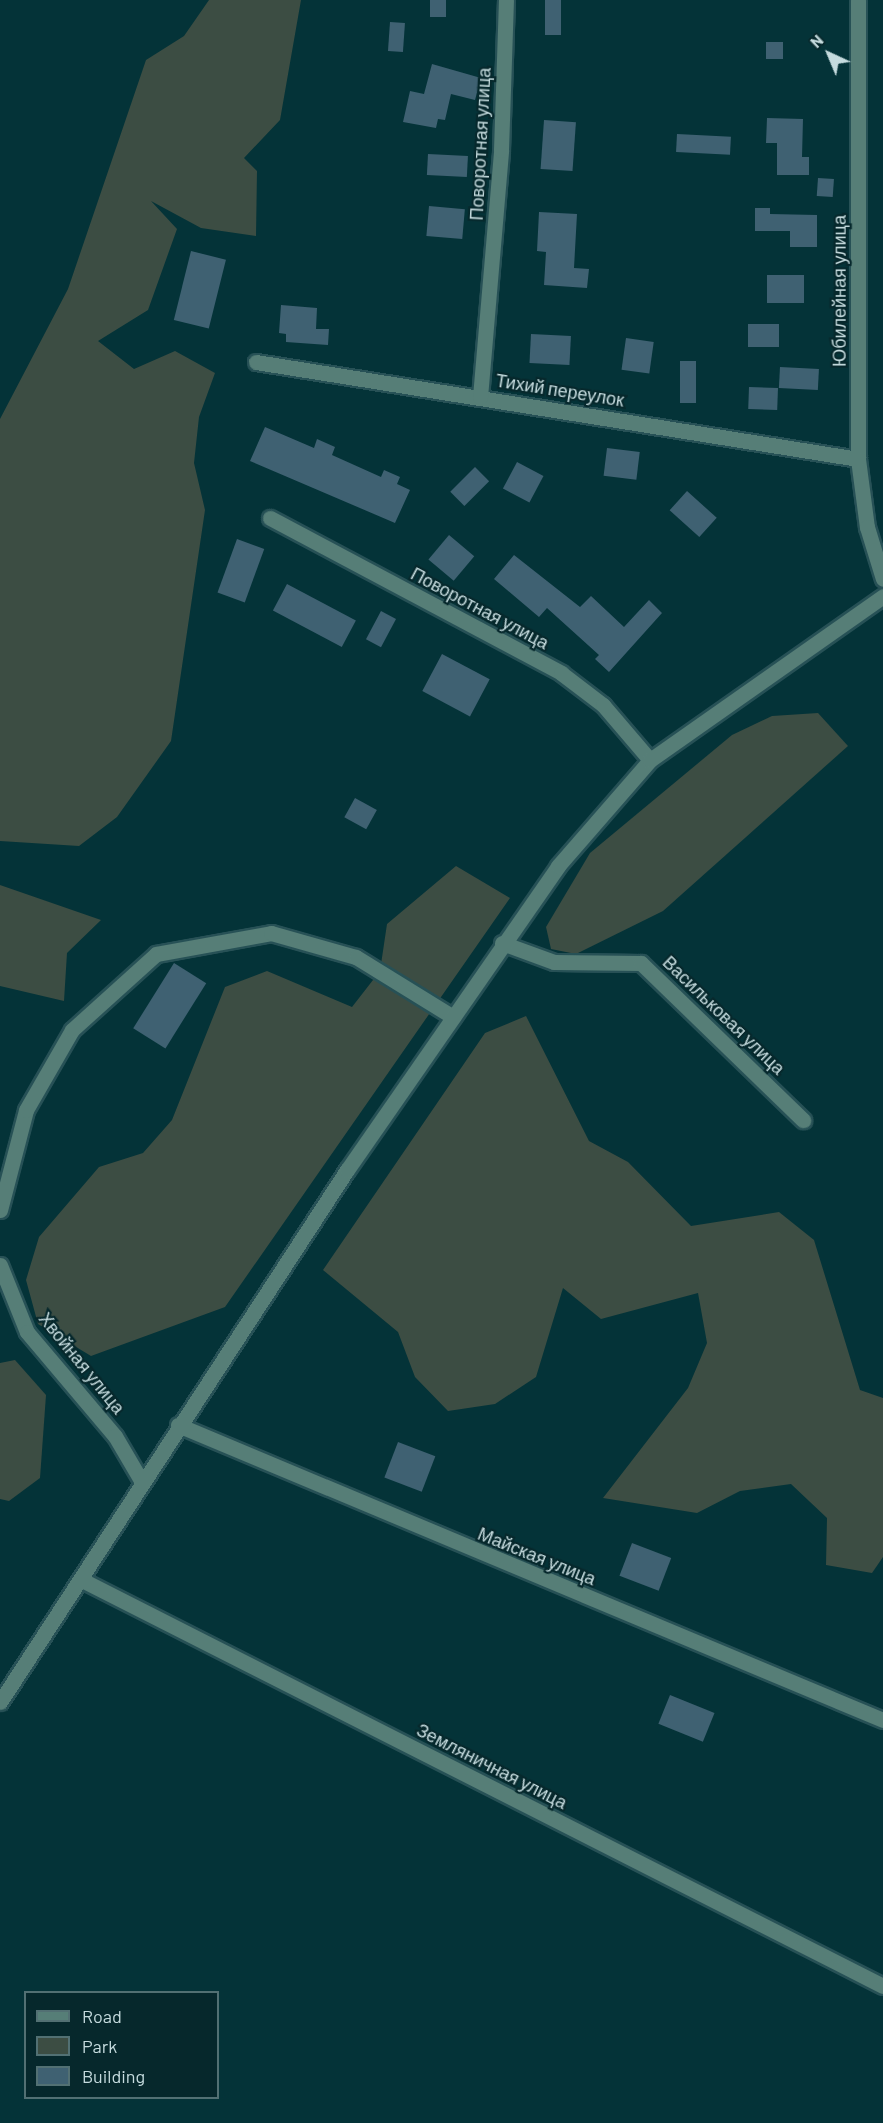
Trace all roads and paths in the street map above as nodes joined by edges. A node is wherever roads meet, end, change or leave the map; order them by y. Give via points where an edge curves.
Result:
1 (506, 0) edge
2 (858, 0) edge
3 (256, 362) dead end
4 (480, 397) junction
5 (858, 459) junction
6 (270, 518) dead end
7 (883, 579) edge
8 (883, 596) edge
9 (650, 760) junction
10 (502, 943) junction
11 (453, 1017) junction
12 (803, 1120) dead end
13 (0, 1210) edge
14 (0, 1265) edge
15 (178, 1425) junction
16 (142, 1482) junction
17 (82, 1580) junction
18 (0, 1702) edge
19 (883, 1720) edge
20 (883, 1986) edge

1 - 4 street, Поворотная улица via 501,150
2 - 5 street, Юбилейная улица
3 - 4 street, Тихий переулок
4 - 5 street, Тихий переулок
5 - 7 street, Юбилейная улица via 867,527
6 - 9 street, Поворотная улица via 561,673 603,705
8 - 9 street
9 - 10 street via 558,866
10 - 11 street
10 - 12 street, Васильковая улица via 554,962 641,963
11 - 13 street via 356,957 271,933 156,954 72,1030 26,1110
11 - 15 street
14 - 16 street, Хвойная улица via 27,1332 115,1436
15 - 16 street
15 - 19 street, Майская улица
16 - 17 street
17 - 18 street
17 - 20 street, Земляничная улица

